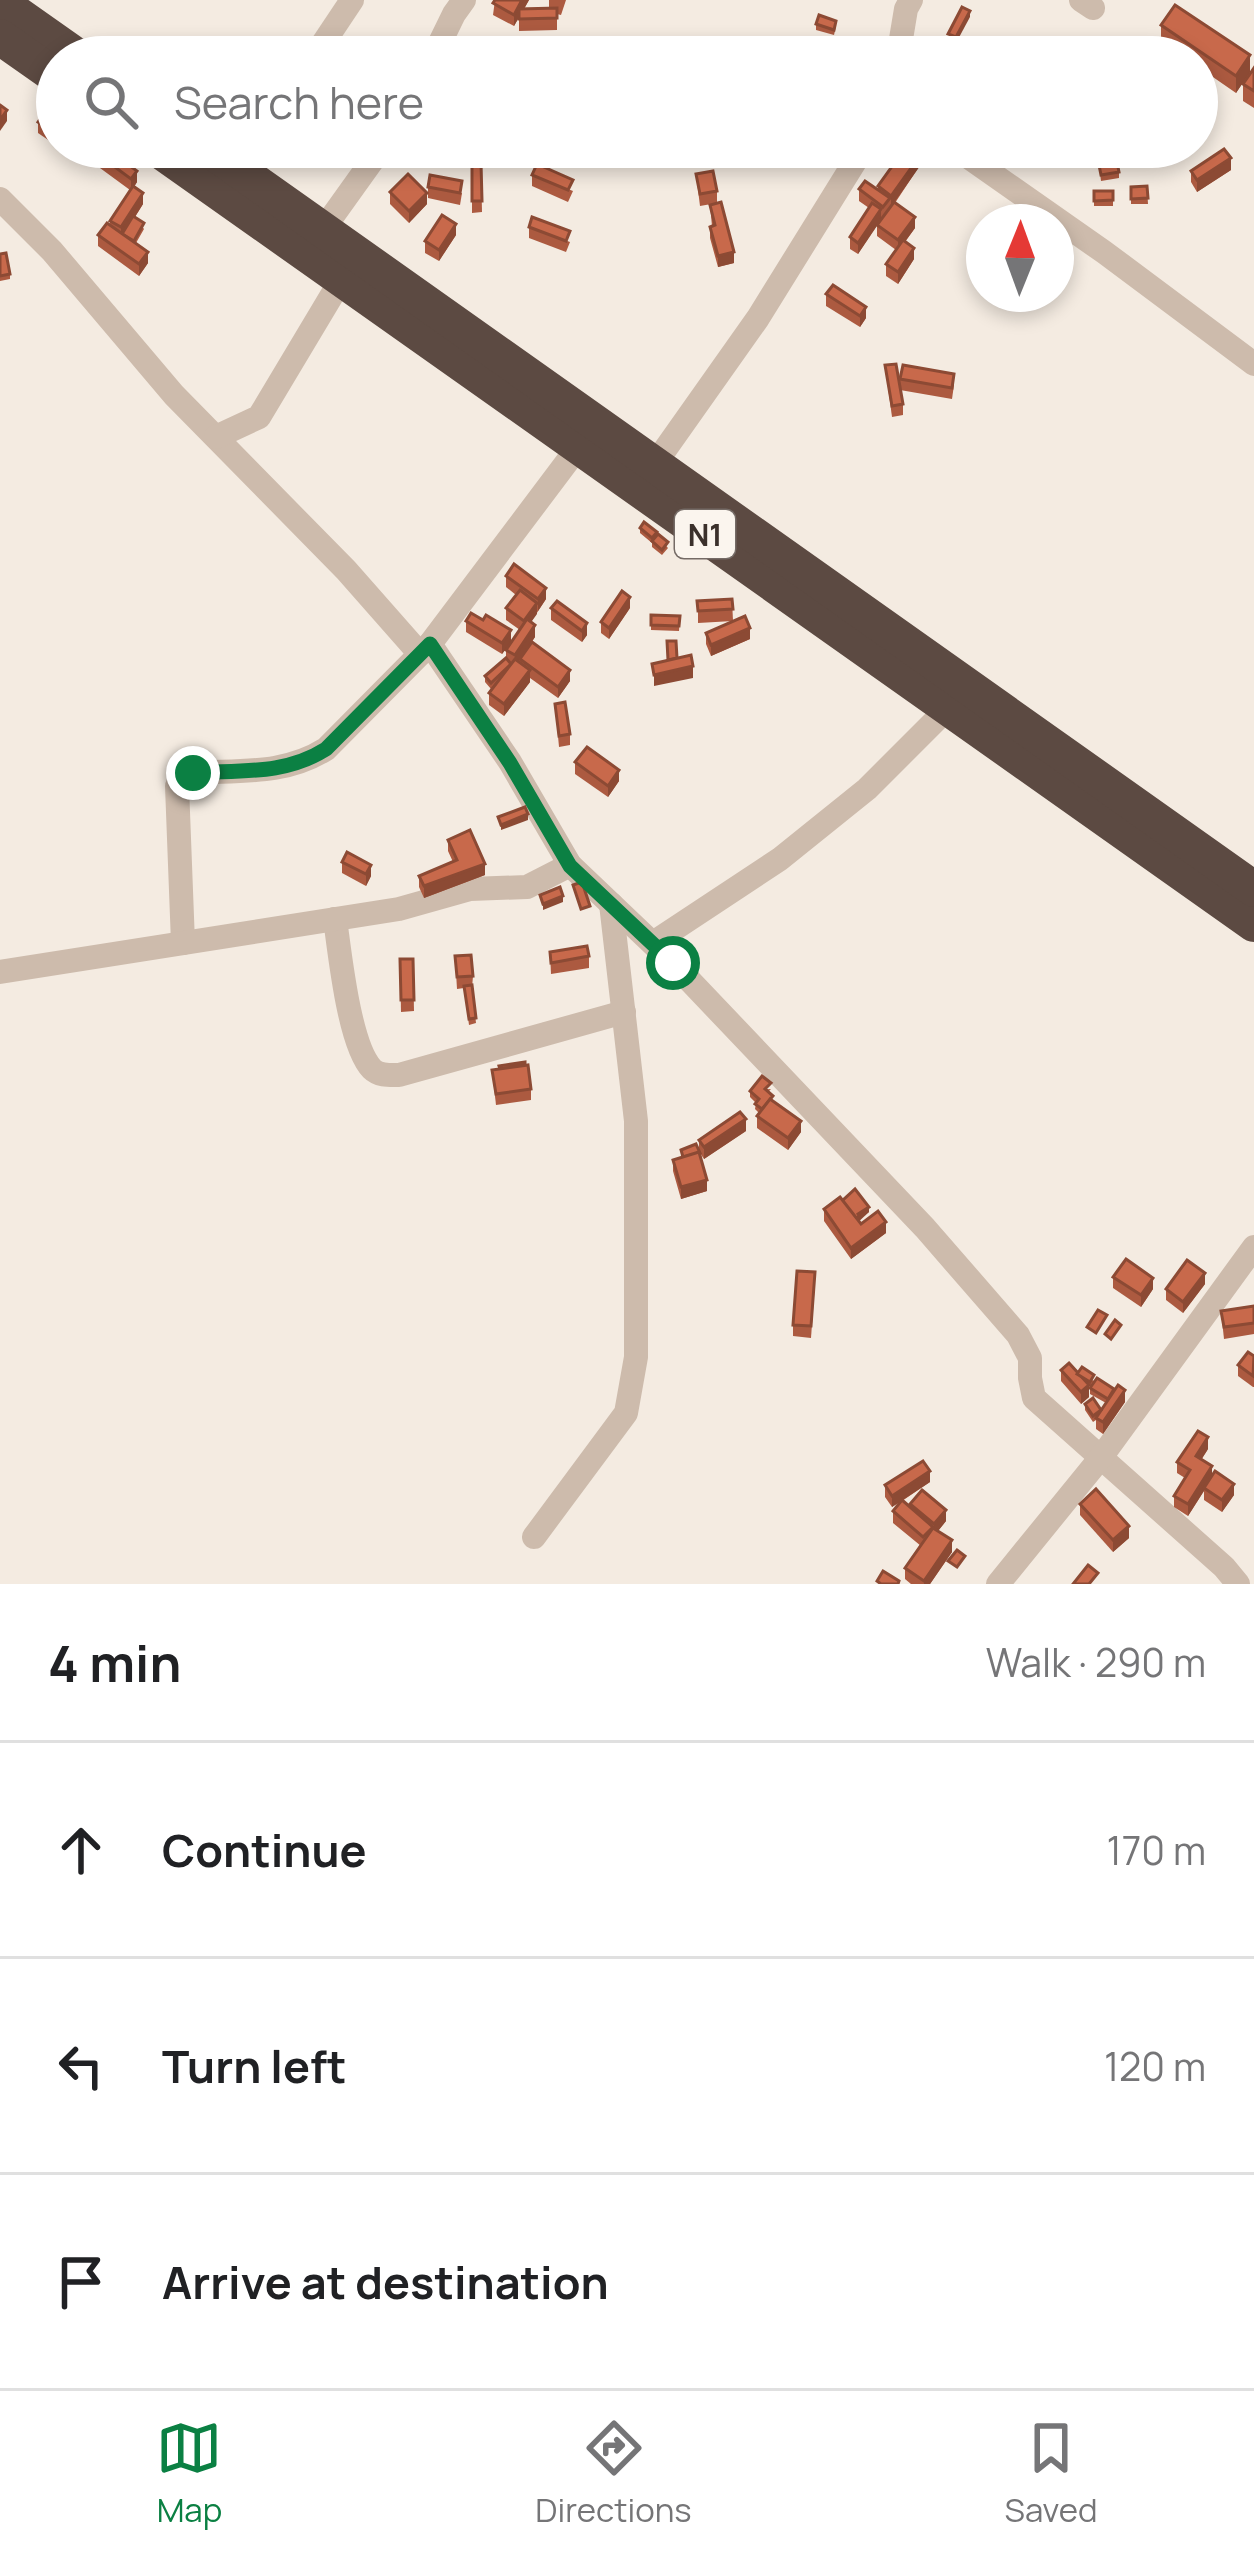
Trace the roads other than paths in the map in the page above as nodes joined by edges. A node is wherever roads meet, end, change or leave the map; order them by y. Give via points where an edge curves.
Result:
1 (352, 0) edge
2 (464, 0) edge
3 (910, 0) edge
4 (0, 2) edge
5 (48, 36) edge
6 (328, 36) edge
7 (443, 36) edge
8 (902, 36) edge
9 (0, 37) edge
10 (36, 62) edge
11 (191, 168) edge
12 (243, 168) edge
13 (367, 168) edge
14 (851, 168) edge
15 (984, 168) edge
16 (0, 199) edge
17 (314, 241) junction
18 (341, 280) junction
19 (1254, 364) edge
20 (216, 437) junction
21 (579, 446) junction
22 (646, 476) junction
23 (425, 649) junction
24 (950, 706) junction
25 (570, 866) junction
26 (1254, 889) edge
27 (611, 904) junction
28 (334, 919) junction
29 (1254, 924) edge
30 (183, 943) junction
31 (652, 943) junction
32 (0, 972) edge
33 (624, 1012) junction
34 (1254, 1247) edge
35 (1102, 1456) junction
36 (534, 1537) dead end
37 (1224, 1578) edge
38 (998, 1584) edge

1 - 6 street
2 - 7 street
3 - 8 street
4 - 5 highway
9 - 10 highway
11 - 17 highway, N1
12 - 17 highway, N1
13 - 17 street
14 - 22 street
15 - 19 street
16 - 20 street
17 - 18 highway, N1
17 - 22 highway, N1
18 - 20 street via 260,417
18 - 21 highway, N1
20 - 23 street
21 - 22 highway, N1
21 - 23 street
22 - 24 highway, N1
22 - 26 highway, N1
23 - 25 street via 510,763
23 - 30 street via 306,762 182,778
24 - 29 highway, N1
24 - 31 street via 780,859
25 - 27 street
25 - 28 street via 527,887 470,889
27 - 31 street
27 - 33 street
28 - 30 street
28 - 33 street via 352,1028 371,1069 382,1074 399,1076
30 - 32 street
31 - 35 street via 1018,1334 1034,1398
33 - 36 street via 636,1121 633,1383 626,1413
34 - 35 street
35 - 37 street
35 - 38 street

